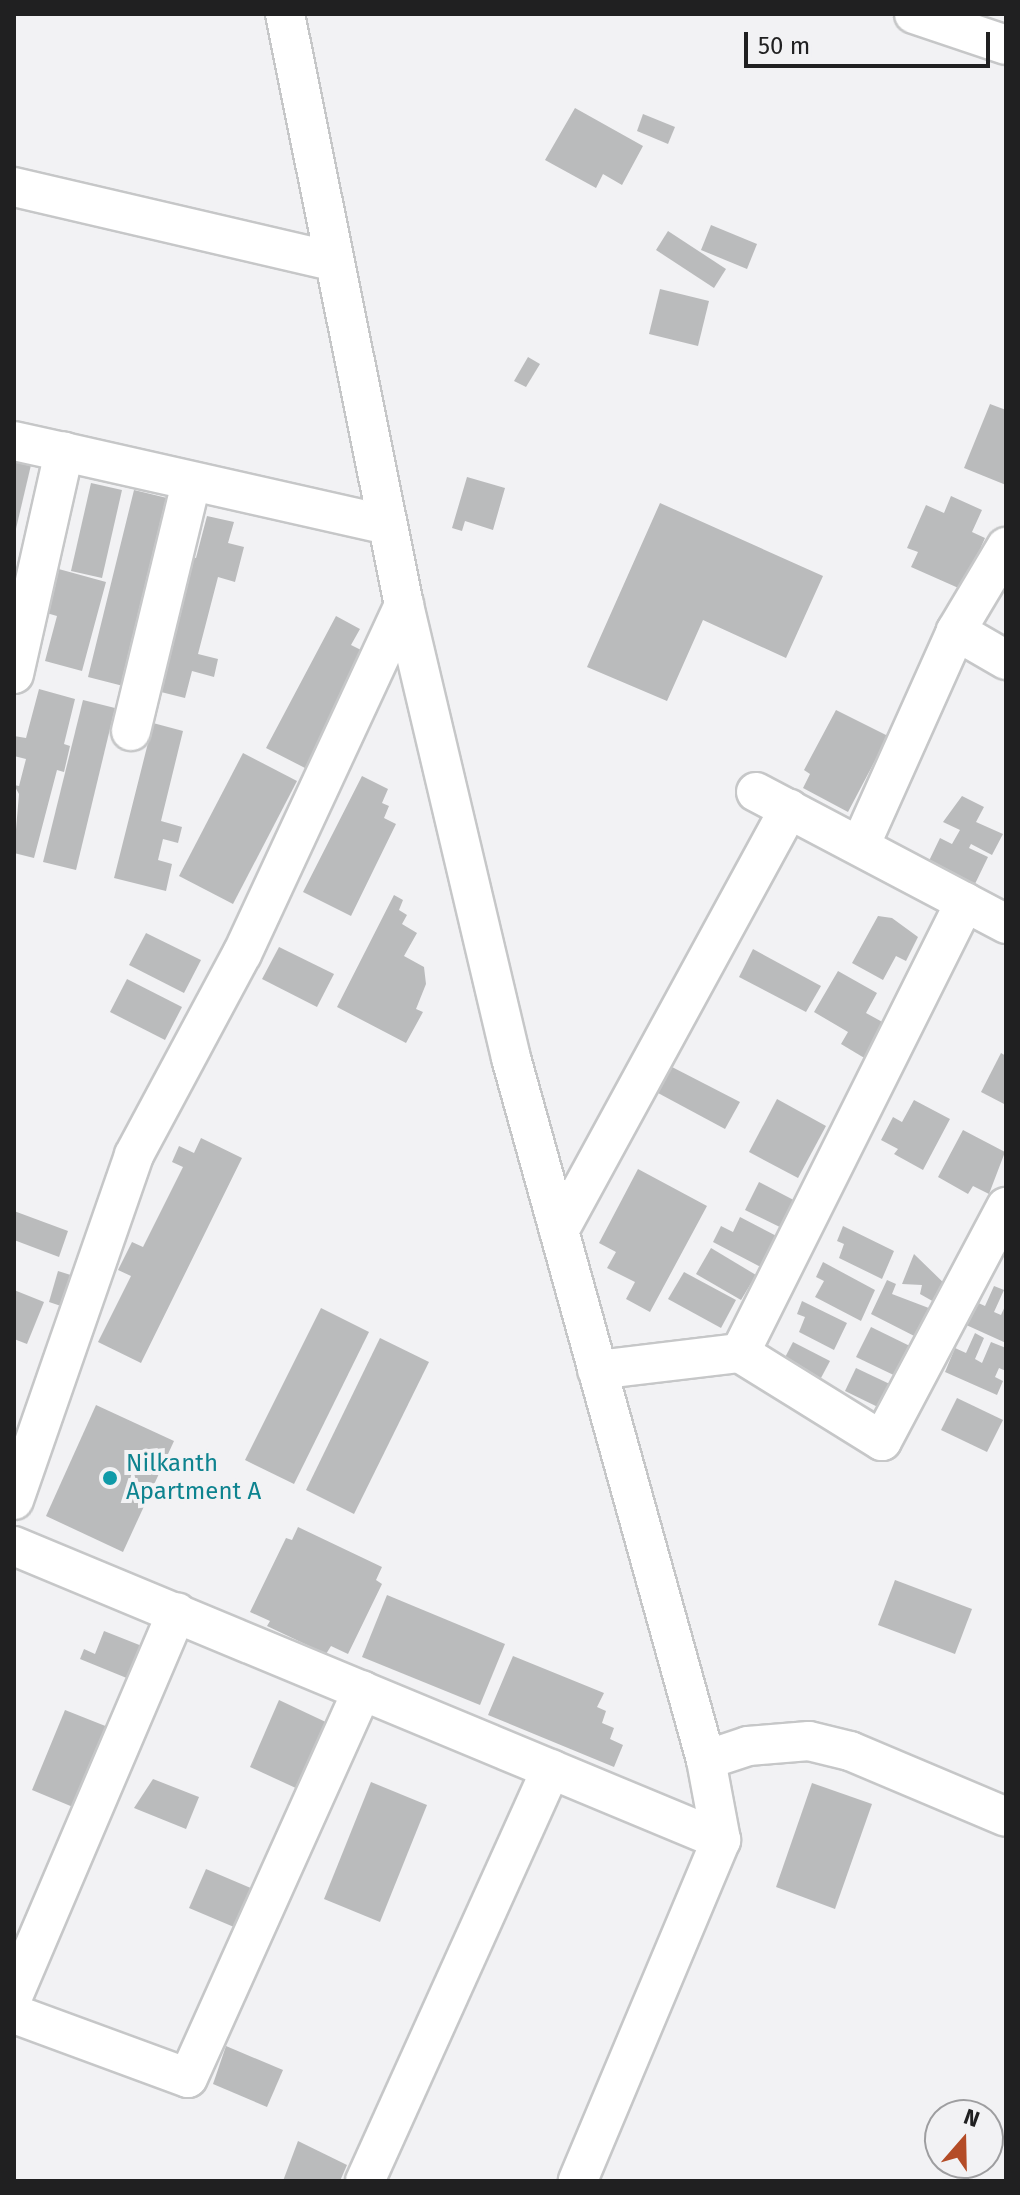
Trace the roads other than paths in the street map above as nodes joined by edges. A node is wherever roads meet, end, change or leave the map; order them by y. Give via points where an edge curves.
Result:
1 (285, 14) edge
2 (914, 14) edge
3 (1006, 45) edge
4 (14, 187) edge
5 (333, 261) junction
6 (14, 441) edge
7 (64, 452) junction
8 (191, 483) junction
9 (387, 525) junction
10 (1006, 547) edge
11 (404, 605) junction
12 (956, 631) junction
13 (1006, 660) edge
14 (14, 674) edge
15 (131, 731) dead end
16 (756, 792) dead end
17 (789, 809) junction
18 (860, 846) junction
19 (965, 902) junction
20 (1006, 924) edge
21 (1006, 1207) edge
22 (559, 1231) junction
23 (740, 1353) junction
24 (597, 1370) junction
25 (14, 1500) edge
26 (14, 1546) edge
27 (177, 1612) junction
28 (362, 1690) junction
29 (706, 1760) junction
30 (551, 1769) junction
31 (1006, 1817) edge
32 (721, 1840) junction
33 (14, 1994) edge
34 (14, 2014) edge
35 (365, 2181) edge
36 (578, 2181) edge

1 - 5 street
2 - 3 street
4 - 5 street
5 - 9 street
6 - 7 street
7 - 8 street
7 - 14 street
8 - 9 street
8 - 15 street
9 - 11 street
10 - 12 street
11 - 22 street via 511,1058
11 - 25 street via 242,954 134,1155
12 - 13 street
12 - 18 street
16 - 17 street
17 - 18 street
17 - 22 street
18 - 19 street
19 - 20 street
19 - 23 street
21 - 23 street via 882,1441
22 - 24 street
23 - 24 street
24 - 29 street
26 - 27 street
27 - 28 street
27 - 33 street
28 - 30 street
28 - 34 street via 188,2078
29 - 31 street via 748,1746 809,1741 850,1751
29 - 32 street
30 - 32 street
30 - 35 street
32 - 36 street

